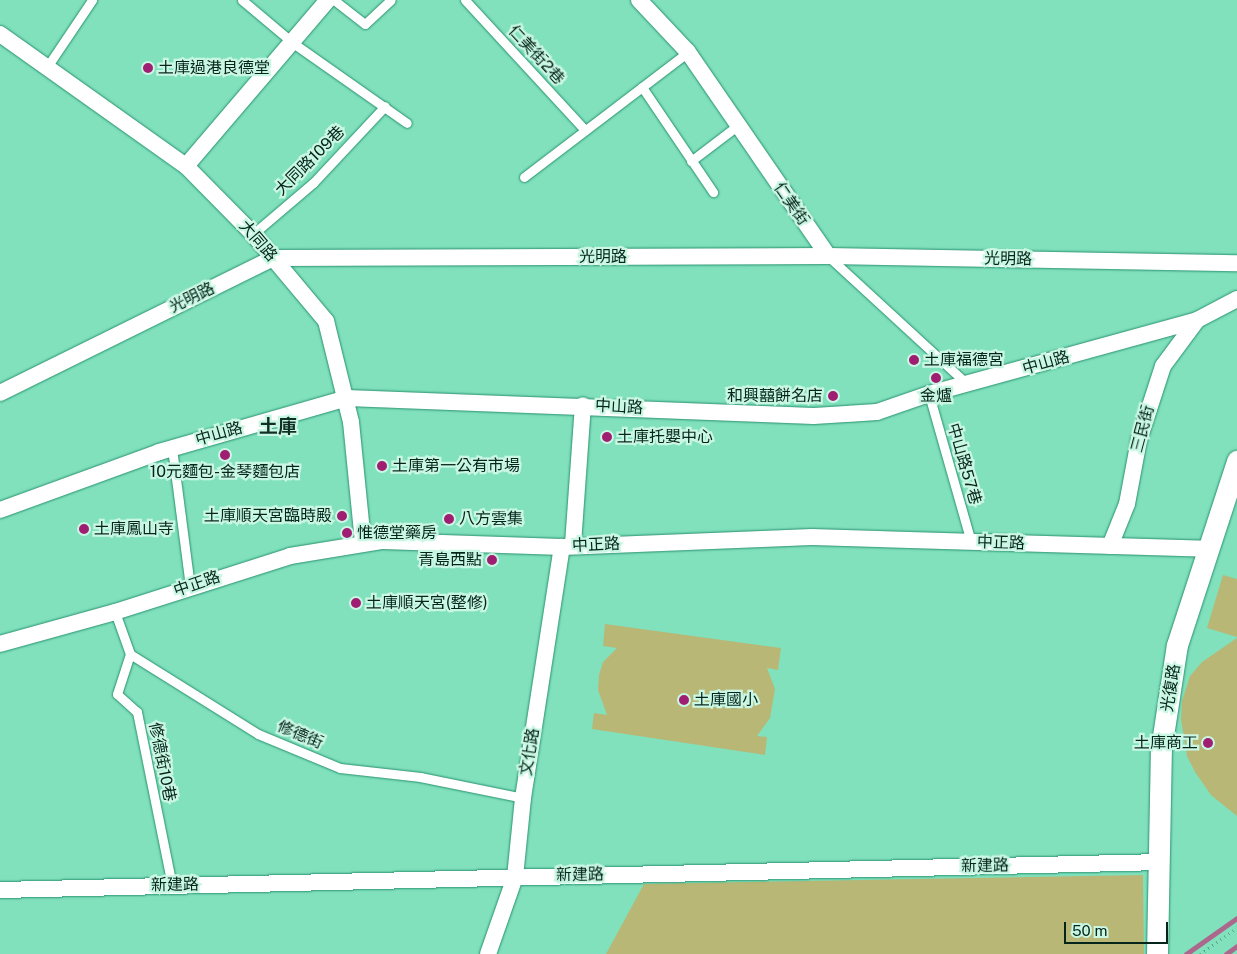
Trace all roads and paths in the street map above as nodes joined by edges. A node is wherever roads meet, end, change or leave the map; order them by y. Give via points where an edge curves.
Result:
1 (92, 0) edge
2 (242, 0) edge
3 (328, 0) edge
4 (334, 0) edge
5 (391, 0) edge
6 (465, 0) edge
7 (639, 0) edge
8 (0, 34) edge
9 (293, 43) junction
10 (688, 52) junction
11 (47, 67) junction
12 (642, 87) junction
13 (385, 106) junction
14 (407, 123) dead end
15 (737, 126) junction
16 (585, 130) junction
17 (691, 161) junction
18 (186, 166) junction
19 (524, 176) dead end
20 (713, 192) dead end
21 (253, 234) junction
22 (828, 256) junction
23 (273, 258) junction
24 (1237, 263) edge
25 (1237, 299) edge
26 (1197, 320) junction
27 (969, 385) junction
28 (928, 392) junction
29 (0, 393) edge
30 (347, 398) junction
31 (583, 405) junction
32 (172, 448) junction
33 (1237, 461) edge
34 (0, 510) edge
35 (971, 542) junction
36 (363, 543) junction
37 (568, 546) junction
38 (1110, 546) junction
39 (1207, 549) junction
40 (190, 587) junction
41 (116, 612) junction
42 (0, 644) edge
43 (130, 654) junction
44 (523, 798) junction
45 (1160, 862) junction
46 (515, 877) junction
47 (172, 885) junction
48 (0, 890) edge
49 (1237, 928) edge
50 (488, 954) edge
51 (1157, 954) edge
52 (1200, 954) edge

1 - 11 lane
2 - 9 lane
3 - 9 street
4 - 5 lane via 365,24
6 - 16 lane, 仁美街2巷
7 - 10 street, 仁美街
8 - 11 street, 大同路
9 - 13 lane
9 - 18 street
10 - 12 lane
10 - 15 street, 仁美街
11 - 18 street, 大同路
12 - 16 lane
12 - 17 lane
13 - 14 lane
13 - 21 lane, 大同路109巷 via 313,183
15 - 17 lane
15 - 22 street, 仁美街
16 - 19 lane
17 - 20 lane
18 - 21 street, 大同路
21 - 23 street, 大同路
22 - 23 street, 光明路
22 - 24 street, 光明路
22 - 27 lane, 仁美街
23 - 29 street, 光明路
23 - 30 street, 大同路 via 326,321
25 - 26 street, 中山路
26 - 27 street, 中山路
26 - 38 street, 三民街 via 1163,366 1139,440 1127,504
27 - 28 street, 中山路
28 - 31 street, 中山路 via 877,412 814,416
28 - 35 lane, 中山路57巷
30 - 31 street, 中山路
30 - 32 street, 中山路
30 - 36 street, 大同路
31 - 37 street, 文化路
32 - 34 street, 中山路
32 - 40 lane
33 - 39 street, 光復路
35 - 37 street, 中正路 via 812,537
35 - 38 street, 中正路
36 - 37 street, 中正路
36 - 40 street, 中正路 via 290,556
37 - 44 street, 文化路
38 - 39 street, 中正路
39 - 45 street, 光復路 via 1178,645 1163,740
40 - 41 street, 中正路
41 - 42 street, 中正路
41 - 43 lane
43 - 44 lane, 修德街 via 258,734 340,768 420,777
43 - 47 lane, 修德街10巷 via 117,694 137,712
44 - 46 street, 文化路
45 - 46 street, 新建路
45 - 51 street, 光復路
46 - 47 street, 新建路
46 - 50 street, 文化路
47 - 48 street, 新建路
49 - 52 path

